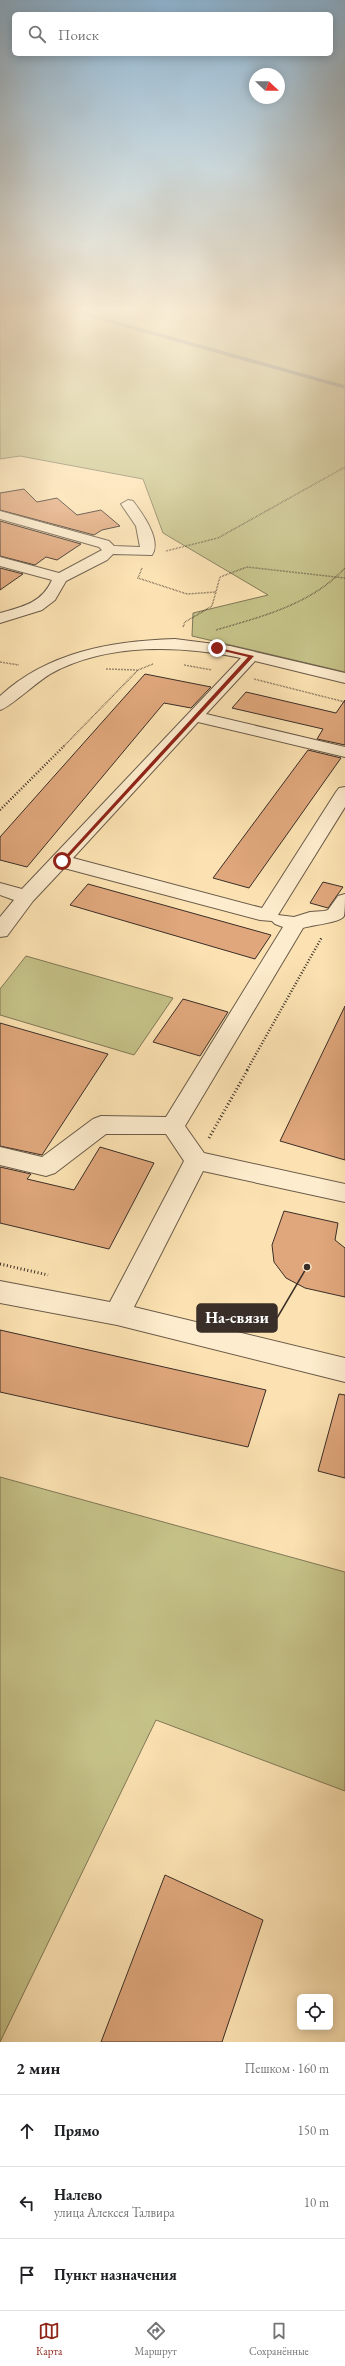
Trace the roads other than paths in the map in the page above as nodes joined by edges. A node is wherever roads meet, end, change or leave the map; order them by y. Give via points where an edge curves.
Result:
1 (128, 504) dead end
2 (0, 514) edge
3 (110, 550) junction
4 (0, 561) edge
5 (60, 578) junction
6 (0, 618) edge
7 (251, 656) junction
8 (345, 678) edge
9 (0, 705) edge
10 (194, 716) junction
11 (345, 752) edge
12 (345, 792) edge
13 (62, 861) junction
14 (0, 889) edge
15 (26, 897) junction
16 (340, 907) edge
17 (267, 916) junction
18 (295, 924) junction
19 (0, 931) edge
20 (173, 1126) junction
21 (0, 1156) edge
22 (196, 1160) junction
23 (345, 1193) edge
24 (0, 1292) edge
25 (117, 1314) junction
26 (345, 1370) edge

1 - 3 street via 147,532 147,552
2 - 3 street via 104,544
3 - 5 street
4 - 5 street
5 - 6 street via 55,592 45,604
7 - 8 street
7 - 9 street via 217,648 172,644 133,647 91,655 51,667 31,678
7 - 10 street
10 - 11 street
10 - 13 street
12 - 17 street
13 - 15 street
13 - 17 street
14 - 15 street
15 - 19 street
16 - 18 street via 326,917 310,918
17 - 18 street
18 - 20 street
20 - 21 street via 101,1125 46,1167
20 - 22 street
22 - 23 street
22 - 25 street
24 - 25 street
25 - 26 street

